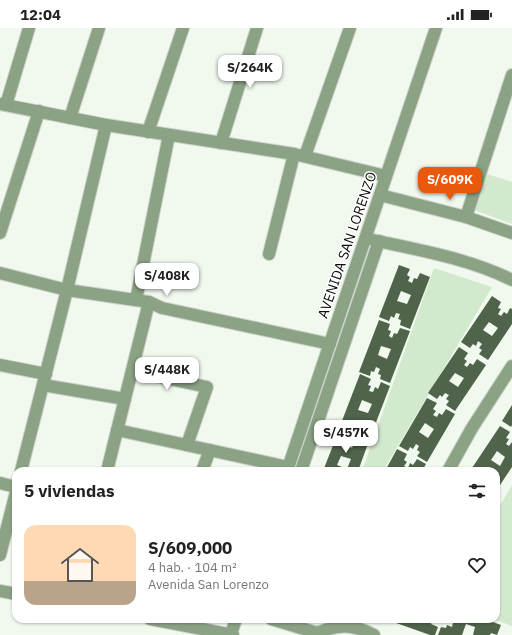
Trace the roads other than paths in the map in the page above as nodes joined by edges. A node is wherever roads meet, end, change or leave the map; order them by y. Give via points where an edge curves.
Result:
1 (29, 28) edge
2 (99, 28) edge
3 (183, 28) edge
4 (257, 28) edge
5 (350, 28) edge
6 (436, 28) edge
7 (512, 75) edge
8 (3, 105) edge
9 (39, 112) junction
10 (70, 118) junction
11 (106, 125) junction
12 (148, 132) junction
13 (169, 135) junction
14 (221, 143) junction
15 (299, 155) junction
16 (386, 176) junction
17 (380, 195) junction
18 (466, 217) junction
19 (0, 233) edge
20 (512, 233) edge
21 (366, 238) junction
22 (380, 241) junction
23 (269, 254) dead end
24 (0, 273) edge
25 (512, 280) edge
26 (67, 290) junction
27 (136, 300) junction
28 (149, 302) junction
29 (330, 344) junction
30 (0, 365) edge
31 (512, 366) edge
32 (132, 371) junction
33 (45, 379) junction
34 (125, 399) junction
35 (117, 430) junction
36 (187, 445) junction
37 (210, 450) junction
38 (22, 467) edge
39 (108, 467) edge
40 (204, 467) edge
41 (279, 467) edge
42 (288, 467) edge
43 (302, 467) edge
44 (450, 467) edge
45 (0, 484) edge
46 (12, 486) edge
47 (12, 508) edge
48 (0, 555) edge
49 (0, 591) edge
50 (12, 593) edge
51 (171, 623) edge
52 (235, 623) edge
53 (284, 623) edge
54 (359, 623) edge
55 (321, 634) edge
56 (232, 635) edge
57 (374, 635) edge

1 - 8 street
2 - 10 street
3 - 12 street
4 - 14 street
5 - 15 street
6 - 16 street, AVENIDA SAN LORENZO
7 - 18 street
8 - 9 street
9 - 10 street
9 - 19 street
10 - 11 street
11 - 12 street
11 - 26 street
12 - 13 street
13 - 14 street
13 - 27 street
14 - 15 street
15 - 16 street
15 - 23 street
16 - 17 street, AVENIDA SAN LORENZO
17 - 18 street
17 - 21 street, AVENIDA SAN LORENZO
18 - 20 street
21 - 22 street
21 - 29 street, AVENIDA SAN LORENZO
22 - 25 street via 438,254
22 - 43 street
24 - 26 street
26 - 27 street
26 - 33 street
27 - 28 street
28 - 29 street via 162,308
28 - 32 street
29 - 42 street, AVENIDA SAN LORENZO
30 - 33 street
31 - 44 street
32 - 34 street
32 - 36 street via 207,387
33 - 34 street
33 - 38 street
34 - 35 street
35 - 36 street
35 - 39 street
36 - 37 street
37 - 40 street
37 - 41 street
45 - 46 street
47 - 48 street
49 - 50 street
51 - 56 street
52 - 56 street
53 - 55 street
54 - 55 street via 330,628
54 - 57 street

